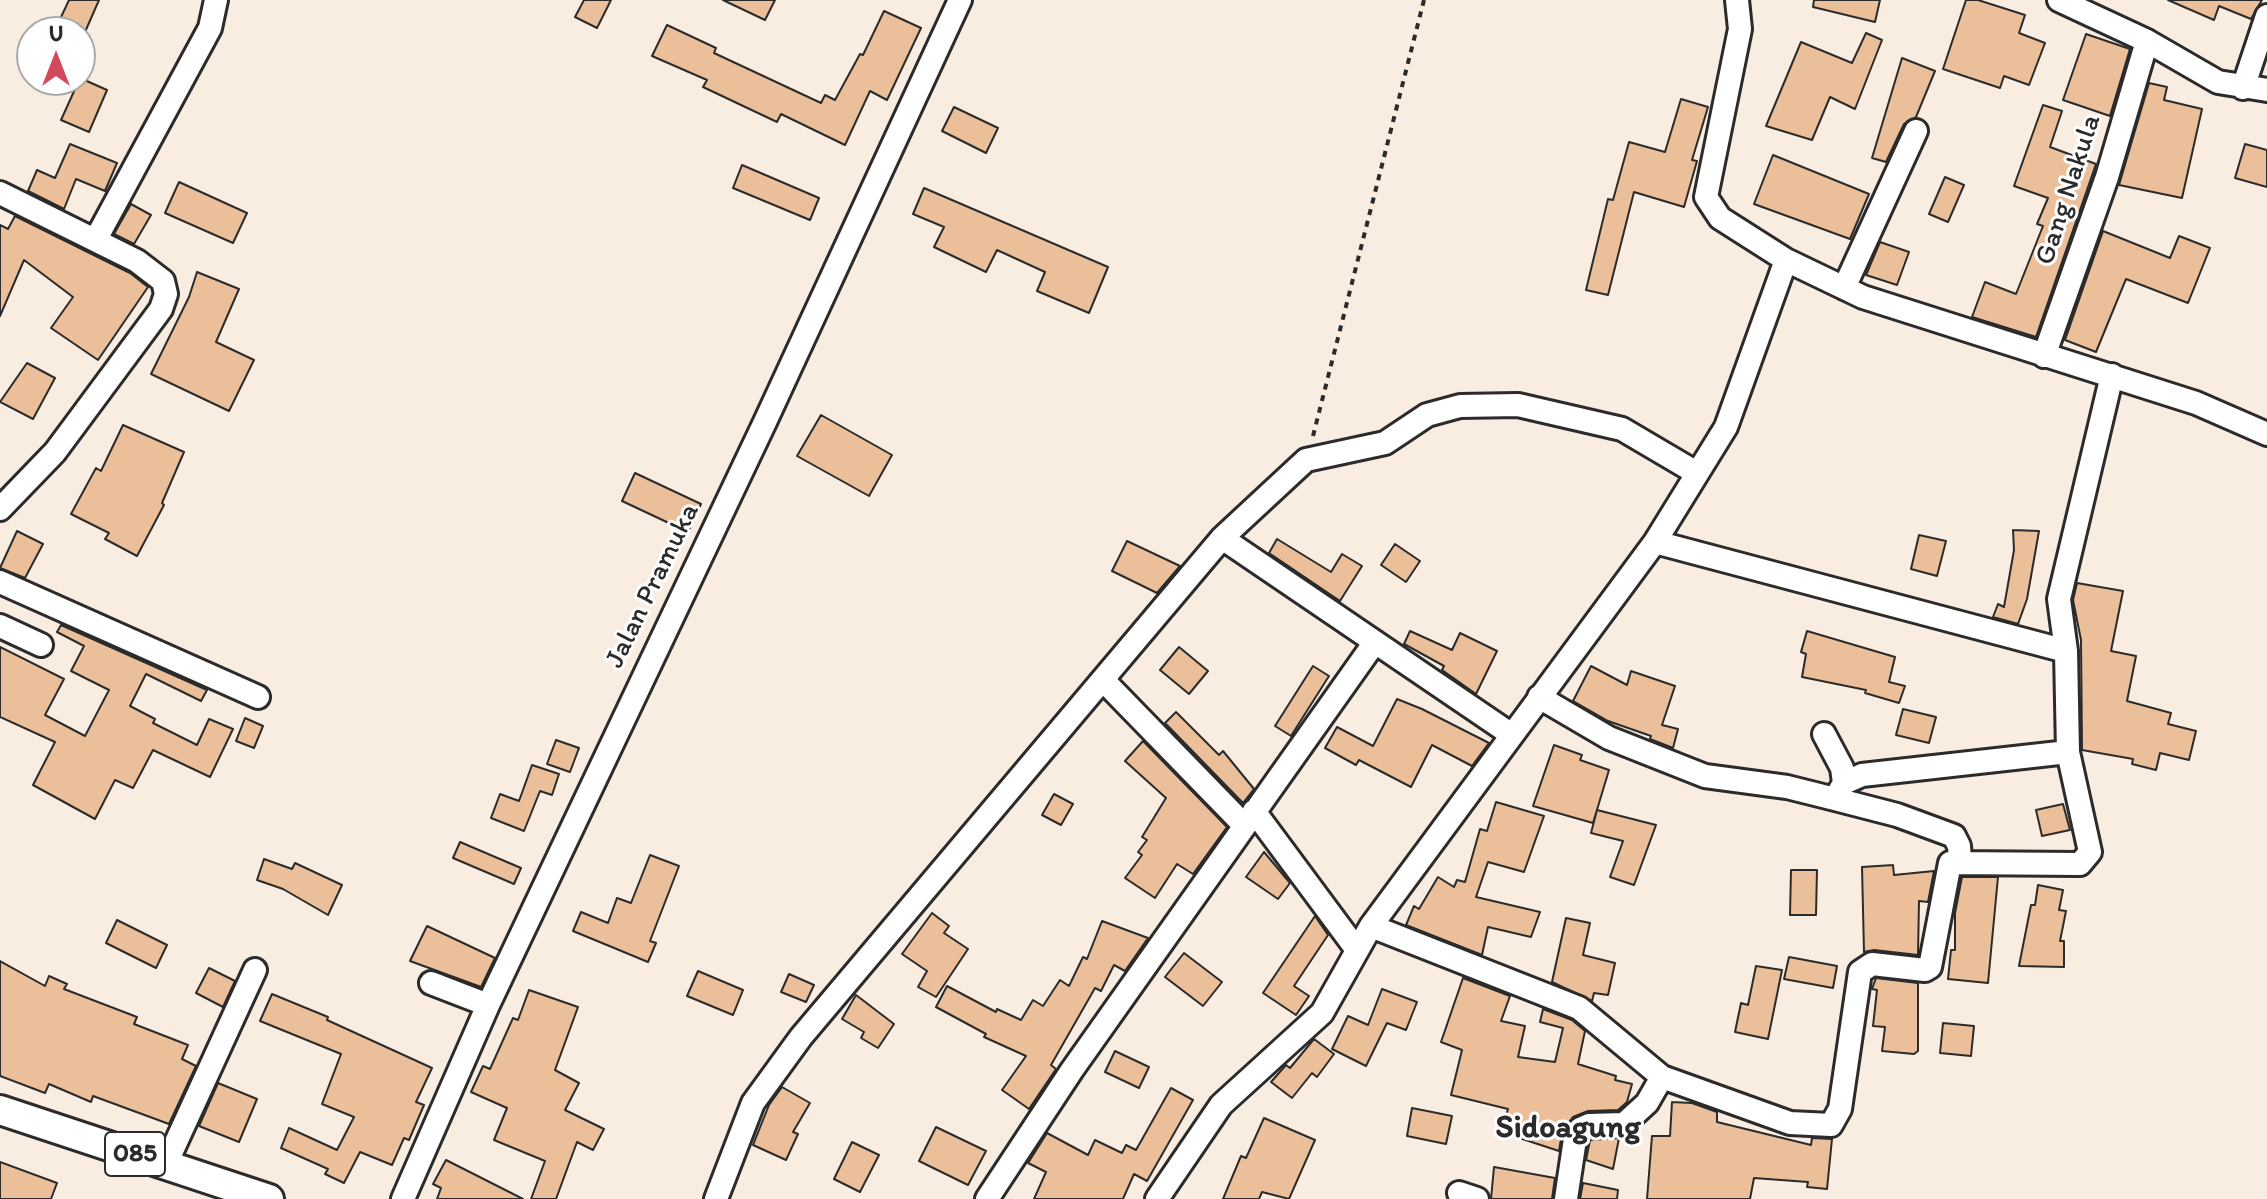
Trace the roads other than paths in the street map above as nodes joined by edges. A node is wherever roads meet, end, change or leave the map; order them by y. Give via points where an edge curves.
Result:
1 (216, 0) edge
2 (960, 0) edge
3 (1737, 0) edge
4 (2059, 0) edge
5 (2267, 16) edge
6 (2147, 41) junction
7 (2243, 88) junction
8 (2267, 90) edge
9 (1916, 131) dead end
10 (0, 193) edge
11 (96, 239) junction
12 (1786, 260) junction
13 (1844, 288) junction
14 (2044, 356) junction
15 (2112, 375) junction
16 (2267, 434) edge
17 (1695, 472) junction
18 (0, 509) edge
19 (1222, 538) junction
20 (1655, 542) junction
21 (0, 582) edge
22 (0, 626) edge
23 (1375, 642) junction
24 (41, 645) dead end
25 (2066, 651) junction
26 (1103, 680) junction
27 (258, 697) dead end
28 (1539, 697) junction
29 (1824, 734) dead end
30 (1512, 735) junction
31 (2068, 752) junction
32 (1840, 791) junction
33 (1249, 818) junction
34 (1960, 860) junction
35 (1371, 926) junction
36 (1357, 950) junction
37 (255, 970) dead end
38 (431, 983) dead end
39 (488, 1005) junction
40 (1662, 1077) junction
41 (0, 1110) edge
42 (166, 1164) junction
43 (269, 1199) edge
44 (403, 1199) edge
45 (716, 1199) edge
46 (987, 1199) edge
47 (1157, 1199) edge
48 (1566, 1199) edge

1 - 11 street via 210,28
2 - 39 street, Jalan Pramuka
3 - 12 street via 1740,29 1706,197 1720,218
4 - 6 street
5 - 7 street
6 - 7 street via 2218,82
6 - 14 street, Gang Nakula via 2107,177
7 - 8 street
9 - 13 street
10 - 11 street
11 - 18 street via 163,281 161,309 55,452
12 - 13 street
12 - 17 street via 1726,427
13 - 14 street
14 - 15 street
15 - 16 street
15 - 25 street via 2059,599
17 - 19 street via 1622,429 1518,405 1460,406 1427,415 1385,443 1306,460
17 - 20 street
19 - 23 street
19 - 26 street
20 - 25 street
20 - 28 street
21 - 27 street
22 - 24 street
23 - 30 street
23 - 33 street
25 - 31 street
26 - 33 street
26 - 45 street via 801,1037 753,1103
28 - 30 street
28 - 32 street via 1609,738 1705,776
29 - 32 street via 1842,768
30 - 35 street
31 - 32 street via 1862,775
31 - 34 street via 2090,843 2080,864
32 - 34 street via 1954,836
33 - 36 street
33 - 46 street
34 - 40 street via 1947,869 1930,967 1872,964 1860,972 1840,1109 1831,1125 1790,1123
35 - 36 street
35 - 40 street via 1579,1008
36 - 47 street via 1322,1013 1221,1105
37 - 42 street
38 - 39 street
39 - 44 street, Jalan Pramuka
40 - 48 street via 1647,1103 1624,1124 1580,1129
41 - 42 main road, 085
42 - 43 main road, 085

